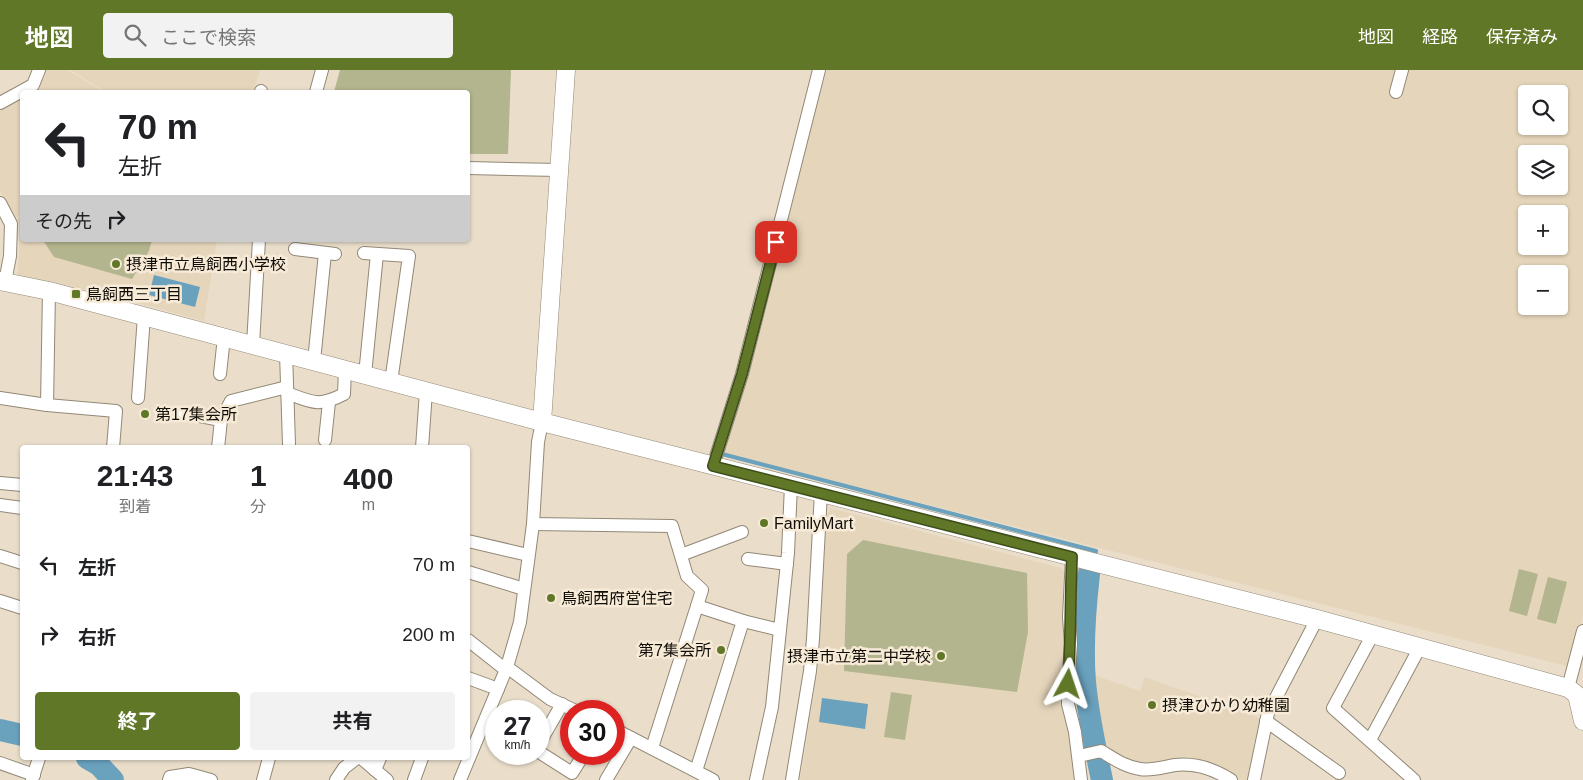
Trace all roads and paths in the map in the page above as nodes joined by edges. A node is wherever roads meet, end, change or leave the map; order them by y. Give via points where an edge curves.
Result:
1 (39, 70) edge
2 (322, 70) edge
3 (566, 70) edge
4 (819, 70) edge
5 (1402, 70) edge
6 (24, 90) edge
7 (317, 90) edge
8 (20, 92) edge
9 (1396, 92) dead end
10 (0, 103) edge
11 (470, 168) edge
12 (560, 170) junction
13 (0, 203) edge
14 (259, 242) edge
15 (295, 249) dead end
16 (3, 282) edge
17 (49, 292) junction
18 (144, 316) junction
19 (224, 337) junction
20 (253, 345) junction
21 (286, 353) junction
22 (314, 361) junction
23 (345, 369) junction
24 (220, 374) dead end
25 (365, 375) junction
26 (392, 382) junction
27 (287, 390) junction
28 (426, 391) junction
29 (0, 398) edge
30 (138, 398) dead end
31 (329, 402) junction
32 (47, 406) junction
33 (184, 413) dead end
34 (221, 420) junction
35 (542, 422) junction
36 (325, 440) dead end
37 (289, 444) dead end
38 (113, 445) edge
39 (218, 445) edge
40 (422, 445) edge
41 (713, 466) junction
42 (0, 482) edge
43 (20, 485) edge
44 (791, 485) junction
45 (821, 492) junction
46 (0, 505) edge
47 (20, 508) edge
48 (533, 524) junction
49 (742, 532) dead end
50 (470, 541) edge
51 (528, 555) junction
52 (681, 555) junction
53 (0, 556) edge
54 (1072, 557) junction
55 (748, 560) dead end
56 (20, 562) edge
57 (787, 564) junction
58 (470, 573) edge
59 (524, 589) junction
60 (0, 601) edge
61 (697, 606) junction
62 (20, 607) edge
63 (1318, 619) junction
64 (743, 622) junction
65 (780, 630) junction
66 (1583, 631) edge
67 (1374, 634) junction
68 (470, 642) edge
69 (1420, 647) junction
70 (506, 669) junction
71 (470, 679) edge
72 (1568, 688) junction
73 (498, 689) junction
74 (560, 703) edge
75 (560, 707) edge
76 (1266, 721) junction
77 (1583, 721) edge
78 (550, 725) edge
79 (625, 735) edge
80 (631, 738) junction
81 (1370, 740) junction
82 (652, 748) junction
83 (1079, 756) junction
84 (550, 759) edge
85 (38, 760) edge
86 (269, 760) edge
87 (355, 760) edge
88 (421, 760) edge
89 (0, 763) edge
90 (377, 764) edge
91 (577, 765) edge
92 (696, 772) junction
93 (1339, 773) dead end
94 (33, 777) edge
95 (466, 778) edge
96 (169, 780) edge
97 (211, 780) edge
98 (264, 780) edge
99 (336, 780) edge
100 (387, 780) edge
101 (414, 780) edge
102 (606, 780) edge
103 (713, 780) edge
104 (756, 780) edge
105 (792, 780) edge
106 (1081, 780) edge
107 (1231, 780) edge
108 (1254, 780) edge
109 (1414, 780) edge

1 - 6 street via 33,85
2 - 7 street
3 - 12 street
4 - 41 street via 742,374
5 - 9 street
8 - 10 street
11 - 12 street
12 - 35 street
13 - 16 street via 11,224 10,256
14 - 20 street
15 - 22 street via 330,253
16 - 17 street
17 - 18 street
17 - 32 street
18 - 19 street
18 - 30 street
19 - 20 street
19 - 24 street
20 - 21 street
21 - 22 street
21 - 27 street
22 - 23 street
23 - 25 street
23 - 31 street via 344,394
25 - 26 street
25 - 26 street via 371,254 409,256
26 - 28 street
27 - 31 street via 316,403
27 - 34 street via 231,401
27 - 37 street
28 - 35 street
28 - 40 street
29 - 32 street
31 - 36 street
32 - 38 street via 116,411
33 - 34 street
34 - 39 street
35 - 41 street
35 - 48 street
41 - 44 street
42 - 43 street
44 - 45 street
44 - 57 street
45 - 54 street
45 - 105 street via 812,647
46 - 47 street
48 - 51 street
48 - 52 street via 672,526
49 - 52 street
50 - 51 street
51 - 59 street
52 - 61 street via 687,576 702,590
53 - 56 street
54 - 63 street
54 - 83 street via 1068,704
55 - 57 street
57 - 65 street
58 - 59 street
59 - 70 street via 520,622
60 - 62 street
61 - 64 street
61 - 82 street
63 - 67 street
63 - 76 street
64 - 65 street
64 - 92 street
65 - 104 street via 772,707
66 - 72 street
67 - 69 street
67 - 81 street via 1333,708
68 - 70 street
69 - 72 street
69 - 81 street
70 - 73 street
70 - 74 street
71 - 73 street
72 - 77 street via 1577,695
73 - 95 street
75 - 78 street
76 - 93 street
76 - 108 street
79 - 80 street
80 - 82 street
80 - 102 street
81 - 109 street
82 - 92 street
83 - 106 street
83 - 107 street via 1101,751 1138,769 1194,765
84 - 91 street via 572,773
85 - 94 street
86 - 98 street
87 - 99 street via 344,768
88 - 101 street
89 - 94 street
90 - 100 street
92 - 103 street
96 - 97 street via 170,777 189,774

